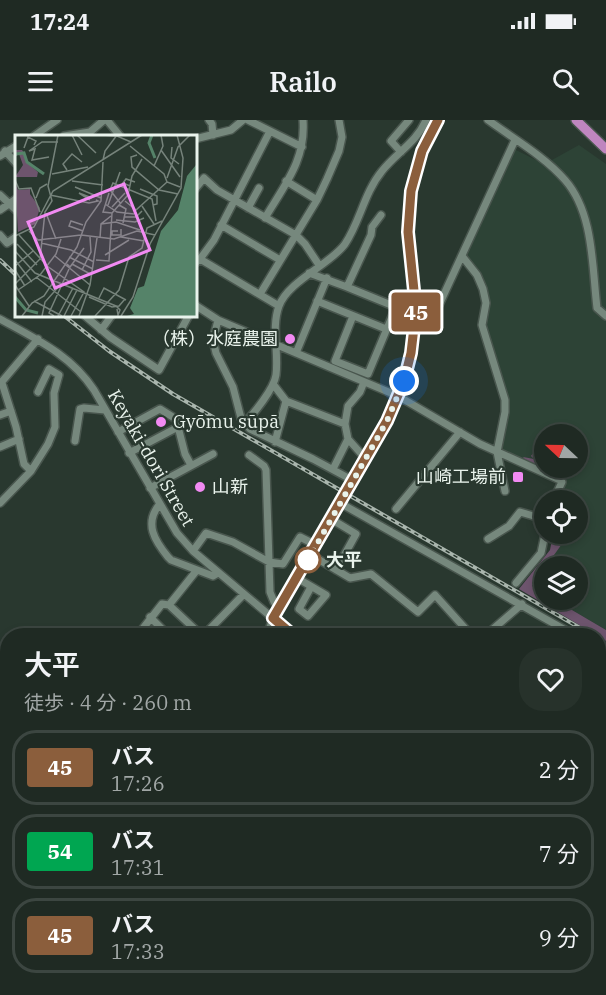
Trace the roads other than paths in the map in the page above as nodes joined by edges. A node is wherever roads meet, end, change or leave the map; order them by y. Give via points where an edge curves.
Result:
1 (57, 120) edge
2 (106, 120) edge
3 (209, 120) edge
4 (243, 120) edge
5 (248, 120) edge
6 (303, 120) edge
7 (409, 120) edge
8 (426, 120) edge
9 (438, 120) edge
10 (489, 120) edge
11 (576, 120) edge
12 (340, 121) edge
13 (270, 131) junction
14 (35, 135) edge
15 (77, 135) edge
16 (119, 135) edge
17 (213, 135) junction
18 (196, 139) edge
19 (515, 140) junction
20 (302, 147) junction
21 (606, 149) edge
22 (401, 152) junction
23 (2, 154) edge
24 (15, 162) edge
25 (286, 182) junction
26 (196, 188) edge
27 (259, 188) dead end
28 (0, 195) edge
29 (15, 200) edge
30 (317, 200) junction
31 (235, 201) junction
32 (9, 203) junction
33 (248, 208) junction
34 (15, 209) edge
35 (0, 210) edge
36 (381, 215) dead end
37 (265, 218) junction
38 (221, 225) junction
39 (0, 235) edge
40 (296, 235) junction
41 (15, 238) edge
42 (462, 256) junction
43 (280, 260) junction
44 (197, 261) edge
45 (319, 265) junction
46 (309, 273) junction
47 (327, 278) junction
48 (346, 287) junction
49 (260, 294) junction
50 (317, 301) junction
51 (196, 306) edge
52 (279, 306) junction
53 (416, 310) junction
54 (85, 316) edge
55 (111, 316) edge
56 (188, 316) edge
57 (353, 316) junction
58 (606, 316) edge
59 (0, 318) edge
60 (218, 320) junction
61 (386, 329) junction
62 (101, 330) junction
63 (38, 339) junction
64 (275, 344) junction
65 (296, 353) junction
66 (364, 382) junction
67 (1, 384) edge
68 (273, 384) junction
69 (38, 392) dead end
70 (398, 396) junction
71 (286, 401) junction
72 (105, 410) junction
73 (11, 411) junction
74 (0, 415) edge
75 (244, 424) junction
76 (345, 424) junction
77 (178, 427) junction
78 (118, 432) junction
79 (460, 432) junction
80 (348, 439) junction
81 (19, 440) junction
82 (75, 441) dead end
83 (275, 442) junction
84 (0, 447) edge
85 (497, 452) junction
86 (129, 453) junction
87 (213, 454) dead end
88 (249, 455) dead end
89 (365, 458) junction
90 (191, 465) junction
91 (333, 469) junction
92 (31, 471) junction
93 (352, 480) junction
94 (150, 488) junction
95 (558, 490) edge
96 (505, 491) dead end
97 (341, 500) junction
98 (0, 503) edge
99 (159, 505) junction
100 (396, 509) dead end
101 (534, 516) edge
102 (331, 519) junction
103 (488, 539) dead end
104 (543, 544) edge
105 (316, 545) junction
106 (193, 551) junction
107 (310, 555) junction
108 (269, 562) junction
109 (197, 570) junction
110 (336, 570) junction
111 (218, 573) junction
112 (297, 578) junction
113 (516, 583) dead end
114 (311, 587) dead end
115 (244, 594) junction
116 (522, 604) junction
117 (169, 605) junction
118 (280, 607) junction
119 (150, 617) junction
120 (273, 618) junction
121 (142, 628) edge
122 (161, 628) edge
123 (194, 628) edge
124 (211, 628) edge
125 (270, 628) edge
126 (285, 628) edge
127 (465, 628) edge
128 (494, 628) edge
129 (562, 628) edge

1 - 14 street
2 - 15 street via 90,132
2 - 16 street
3 - 17 street
4 - 17 street
5 - 13 street
6 - 20 street
7 - 22 street via 391,141
8 - 22 street
9 - 53 street via 422,151 411,191 408,232
10 - 19 street
11 - 21 highway
12 - 30 street via 339,151
13 - 20 street
13 - 31 street
17 - 18 street
19 - 42 street
19 - 58 street via 566,181 581,206 597,308
20 - 25 street
22 - 45 street via 373,184 344,245
23 - 24 street
25 - 30 street
25 - 37 street
26 - 31 street via 204,178
27 - 33 street
28 - 32 street
29 - 32 street
30 - 40 street
31 - 33 street
31 - 38 street
32 - 34 street
32 - 35 street
33 - 37 street
36 - 48 street
37 - 40 street
38 - 43 street
38 - 44 street
39 - 41 street via 8,243
40 - 43 street
40 - 45 street
42 - 53 street via 439,305
42 - 85 street via 483,289 486,303 482,325 505,400
43 - 49 street
44 - 49 street
45 - 46 street
46 - 47 street
46 - 52 street
47 - 48 street
47 - 50 street
48 - 61 street via 396,307
49 - 52 street
50 - 57 street
50 - 65 street
51 - 60 street
52 - 64 street
53 - 70 street via 411,353
54 - 62 street
55 - 62 street
56 - 62 street via 159,370
57 - 61 street
57 - 61 street via 335,361 368,374
59 - 63 street, Keyaki-dori Street
60 - 64 street
60 - 75 street via 213,340 216,353 227,372
63 - 67 street
63 - 72 street, Keyaki-dori Street via 74,365
64 - 65 street
64 - 68 street
65 - 66 street
66 - 70 street
66 - 76 street via 348,406
67 - 73 street
68 - 71 street
68 - 75 street
69 - 92 street via 49,369 59,375 54,393 55,427
70 - 79 street
70 - 89 street
71 - 76 street
71 - 83 street
72 - 78 street, Keyaki-dori Street
72 - 82 street via 81,409
73 - 74 street
73 - 81 street
75 - 83 street
76 - 80 street
77 - 78 street via 176,419 160,409
77 - 86 street
77 - 90 street
78 - 86 street, Keyaki-dori Street
79 - 85 street
79 - 100 street
80 - 89 street
80 - 91 street
81 - 84 street
81 - 92 street via 24,464
83 - 91 street
85 - 95 street via 560,480
85 - 96 street
86 - 94 street, Keyaki-dori Street
87 - 90 street
88 - 108 street via 266,470
89 - 93 street
90 - 94 street
91 - 93 street
92 - 98 street
93 - 97 street, bridge
94 - 99 street, Keyaki-dori Street
97 - 102 street
97 - 116 street
99 - 106 street, Keyaki-dori Street
99 - 109 street via 151,527 156,543 171,560
101 - 103 street via 520,512 509,526
102 - 105 street
102 - 110 street via 357,534
104 - 113 street via 541,553
105 - 107 street
105 - 108 street via 300,537 283,564
106 - 108 street via 206,533 233,542
106 - 111 street, Keyaki-dori Street
107 - 110 street
107 - 112 street
108 - 118 street via 272,597
109 - 111 street via 213,576
109 - 117 street
110 - 127 street via 351,578 371,574 418,612 435,595
111 - 115 street, Keyaki-dori Street
112 - 114 street
112 - 118 street
115 - 120 street, Keyaki-dori Street
115 - 124 street
116 - 128 street
116 - 129 street
117 - 119 street via 162,604
117 - 123 street
118 - 120 street
119 - 121 street
119 - 122 street
120 - 125 street
120 - 126 street, Keyaki-dori Street

